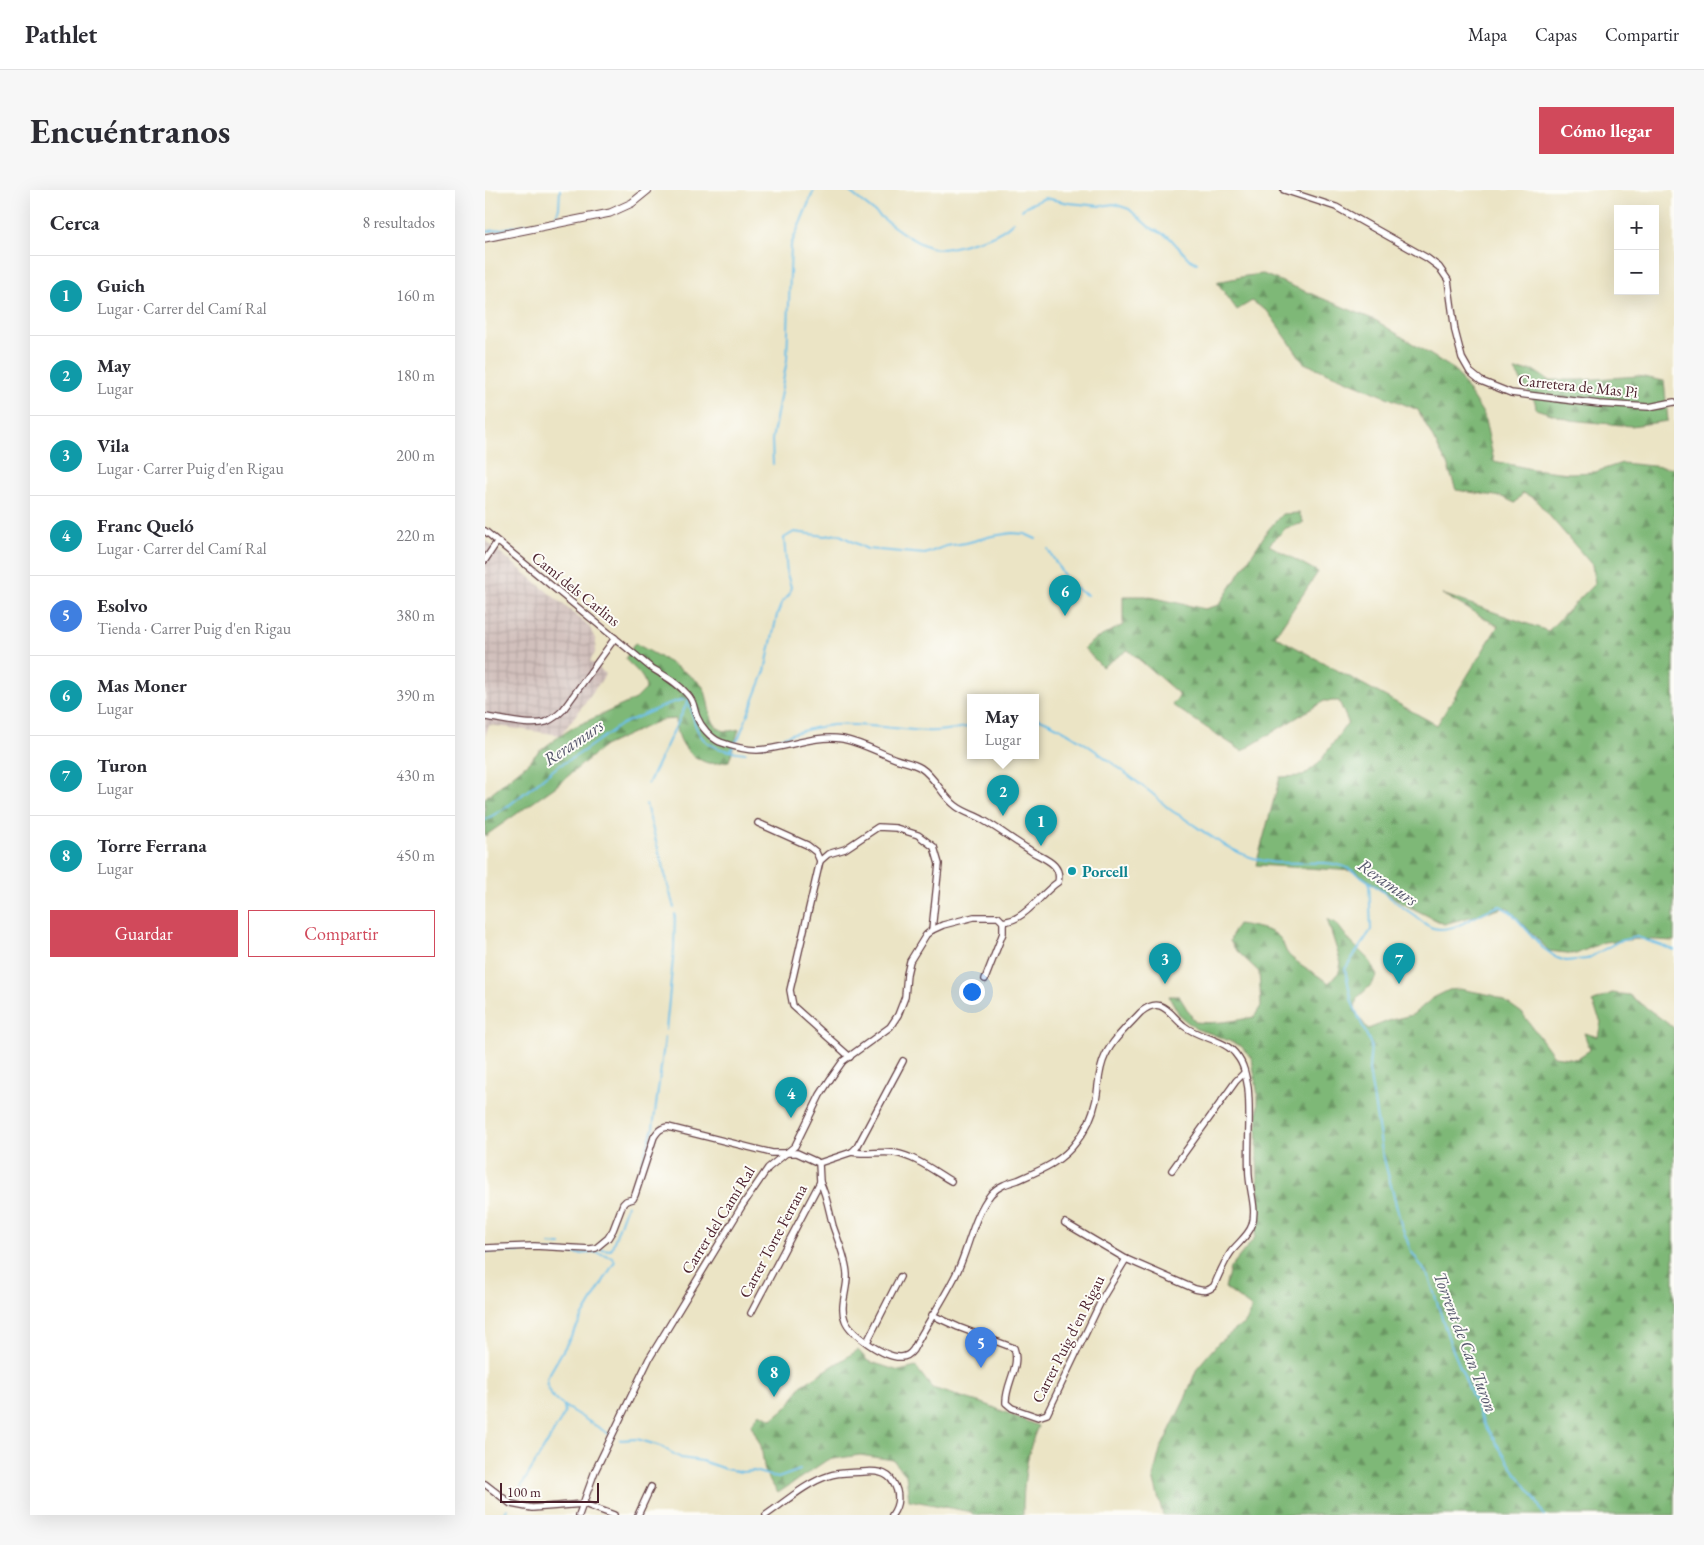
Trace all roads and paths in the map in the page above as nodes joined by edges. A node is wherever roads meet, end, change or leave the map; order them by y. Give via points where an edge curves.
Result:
1 (648, 190) edge
2 (1284, 190) edge
3 (485, 238) edge
4 (1674, 402) edge
5 (485, 531) edge
6 (497, 542) junction
7 (485, 560) edge
8 (615, 638) junction
9 (485, 717) edge
10 (758, 824) dead end
11 (819, 861) junction
12 (1003, 922) junction
13 (932, 930) junction
14 (985, 978) dead end
15 (850, 1057) junction
16 (903, 1061) dead end
17 (1245, 1073) junction
18 (852, 1152) junction
19 (786, 1154) junction
20 (819, 1162) junction
21 (1172, 1170) dead end
22 (951, 1181) dead end
23 (820, 1182) junction
24 (1065, 1223) dead end
25 (485, 1248) edge
26 (1126, 1259) junction
27 (900, 1277) dead end
28 (751, 1313) dead end
29 (932, 1315) junction
30 (867, 1342) junction
31 (485, 1484) edge
32 (651, 1487) dead end
33 (584, 1504) junction
34 (579, 1515) edge
35 (614, 1515) edge
36 (637, 1515) edge
37 (766, 1515) edge
38 (892, 1515) edge

1 - 3 street via 632,203 609,213
2 - 4 street, Carretera de Mas Pi via 1335,207 1439,267 1448,280 1462,358 1481,381 1511,393 1599,404 1649,407
5 - 6 street, Camí dels Carlins
6 - 7 street
6 - 8 street, Camí dels Carlins
8 - 9 street via 557,716 538,723
8 - 12 street, Camí dels Carlins via 679,686 694,702 698,719 709,735 718,741 754,750 825,737 854,742 922,769 956,806 981,818 1053,864 1060,876 1058,882 1022,916
10 - 11 street via 807,845 816,852
11 - 13 street via 828,854 845,849 878,827 896,828 918,835 934,847 939,864
11 - 15 street via 790,990 791,998 793,1006
12 - 13 street via 998,917 974,917
12 - 14 street via 1003,934
13 - 15 street, Carrer del Camí Ral via 910,961 905,997 898,1015 890,1027
15 - 19 street, Carrer del Camí Ral via 831,1078 795,1146
16 - 18 street
17 - 21 street
17 - 26 street via 1249,1175 1254,1211 1251,1229 1232,1251 1214,1286 1207,1291 1195,1289
17 - 29 street via 1233,1050 1189,1030 1165,1008 1155,1004 1147,1007 1105,1055 1093,1109 1079,1140 1055,1163 992,1194 980,1213 951,1284
18 - 20 street
18 - 22 street via 895,1153
19 - 20 street via 797,1154
19 - 25 street via 663,1128 654,1137 633,1199 623,1204 613,1230 603,1244 590,1249
19 - 33 street, Carrer del Camí Ral via 767,1168 649,1359 595,1470
20 - 23 street, Carrer Torre Ferrana
23 - 28 street, Carrer Torre Ferrana
23 - 30 street, Carrer Torre Ferrana via 847,1273 845,1322
24 - 26 street
26 - 29 street, Carrer Puig d'en Rigau via 1103,1297 1047,1414 1038,1418 1006,1403 1015,1366 1014,1348
27 - 30 street
29 - 30 street, Carrer Torre Ferrana via 913,1350 902,1357
31 - 33 street via 511,1504 532,1508
32 - 36 street
33 - 34 street, Carrer del Camí Ral
33 - 35 street
37 - 38 street via 827,1476 879,1472 892,1480 898,1495

